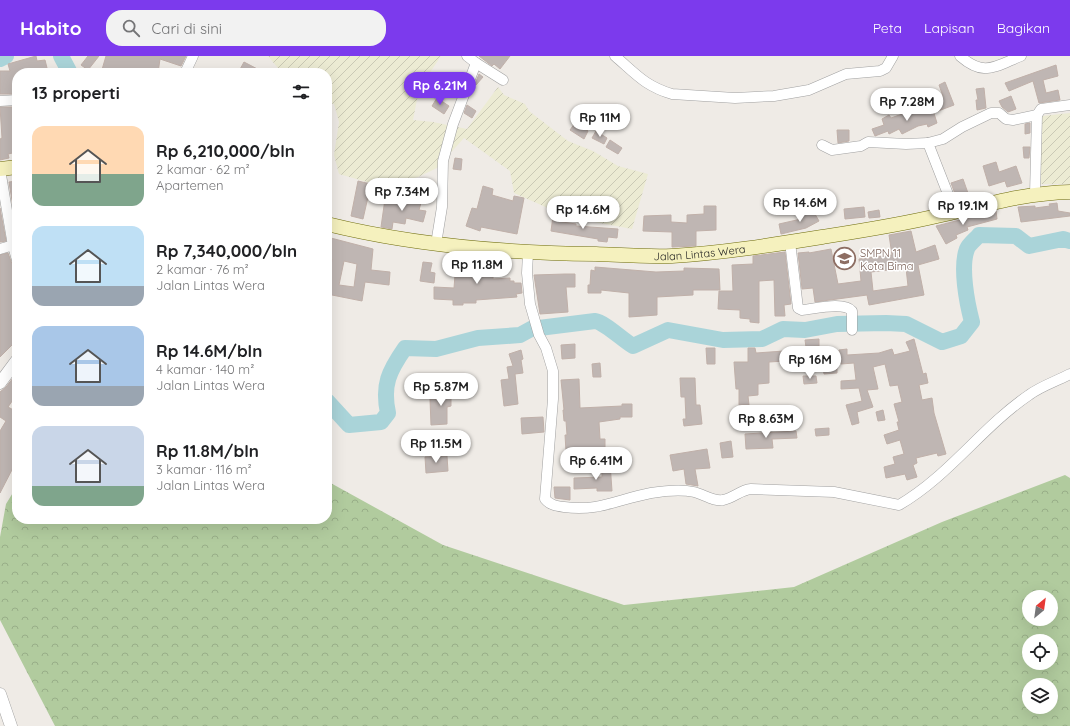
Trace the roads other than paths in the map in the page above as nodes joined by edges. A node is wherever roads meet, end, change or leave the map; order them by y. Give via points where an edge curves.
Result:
1 (193, 56) edge
2 (467, 56) edge
3 (615, 56) edge
4 (893, 56) edge
5 (960, 56) edge
6 (1021, 56) edge
7 (476, 63) junction
8 (187, 68) edge
9 (503, 80) dead end
10 (12, 100) edge
11 (0, 101) edge
12 (1070, 105) edge
13 (1037, 115) junction
14 (928, 143) junction
15 (822, 145) dead end
16 (12, 168) edge
17 (0, 169) edge
18 (1070, 192) edge
19 (1035, 194) junction
20 (954, 212) junction
21 (332, 225) edge
22 (12, 230) edge
23 (790, 242) junction
24 (436, 244) junction
25 (12, 246) edge
26 (0, 249) edge
27 (528, 253) junction
28 (852, 330) dead end
29 (12, 367) edge
30 (1070, 374) edge
31 (0, 383) edge
32 (0, 694) edge
33 (11, 726) edge

1 - 8 street
2 - 7 street
3 - 4 street via 643,82 662,91 672,94 735,98 774,96 809,90 846,74 880,72 886,68
5 - 6 street via 970,65 989,69
7 - 9 street
7 - 24 street via 453,124 443,161 442,207
10 - 11 street
12 - 13 street via 1041,109
13 - 14 street via 1013,120 1006,119 999,113 991,113 943,139
13 - 19 street
14 - 15 street via 868,142 861,146 832,150
14 - 20 street
16 - 17 main road
17 - 22 street
18 - 19 main road, Jalan Lintas Wera
19 - 20 main road, Jalan Lintas Wera
20 - 23 main road, Jalan Lintas Wera
21 - 24 main road, Jalan Lintas Wera
23 - 27 main road, Jalan Lintas Wera via 671,256
23 - 28 street via 798,308 802,310 845,307 852,311
24 - 27 main road, Jalan Lintas Wera
25 - 26 street
27 - 30 street via 528,293 539,335 550,357 554,384 545,499 557,506 597,508 652,493 681,491 721,500 751,489 834,492 899,505 913,497 996,421 1030,394
29 - 31 street
32 - 33 street

